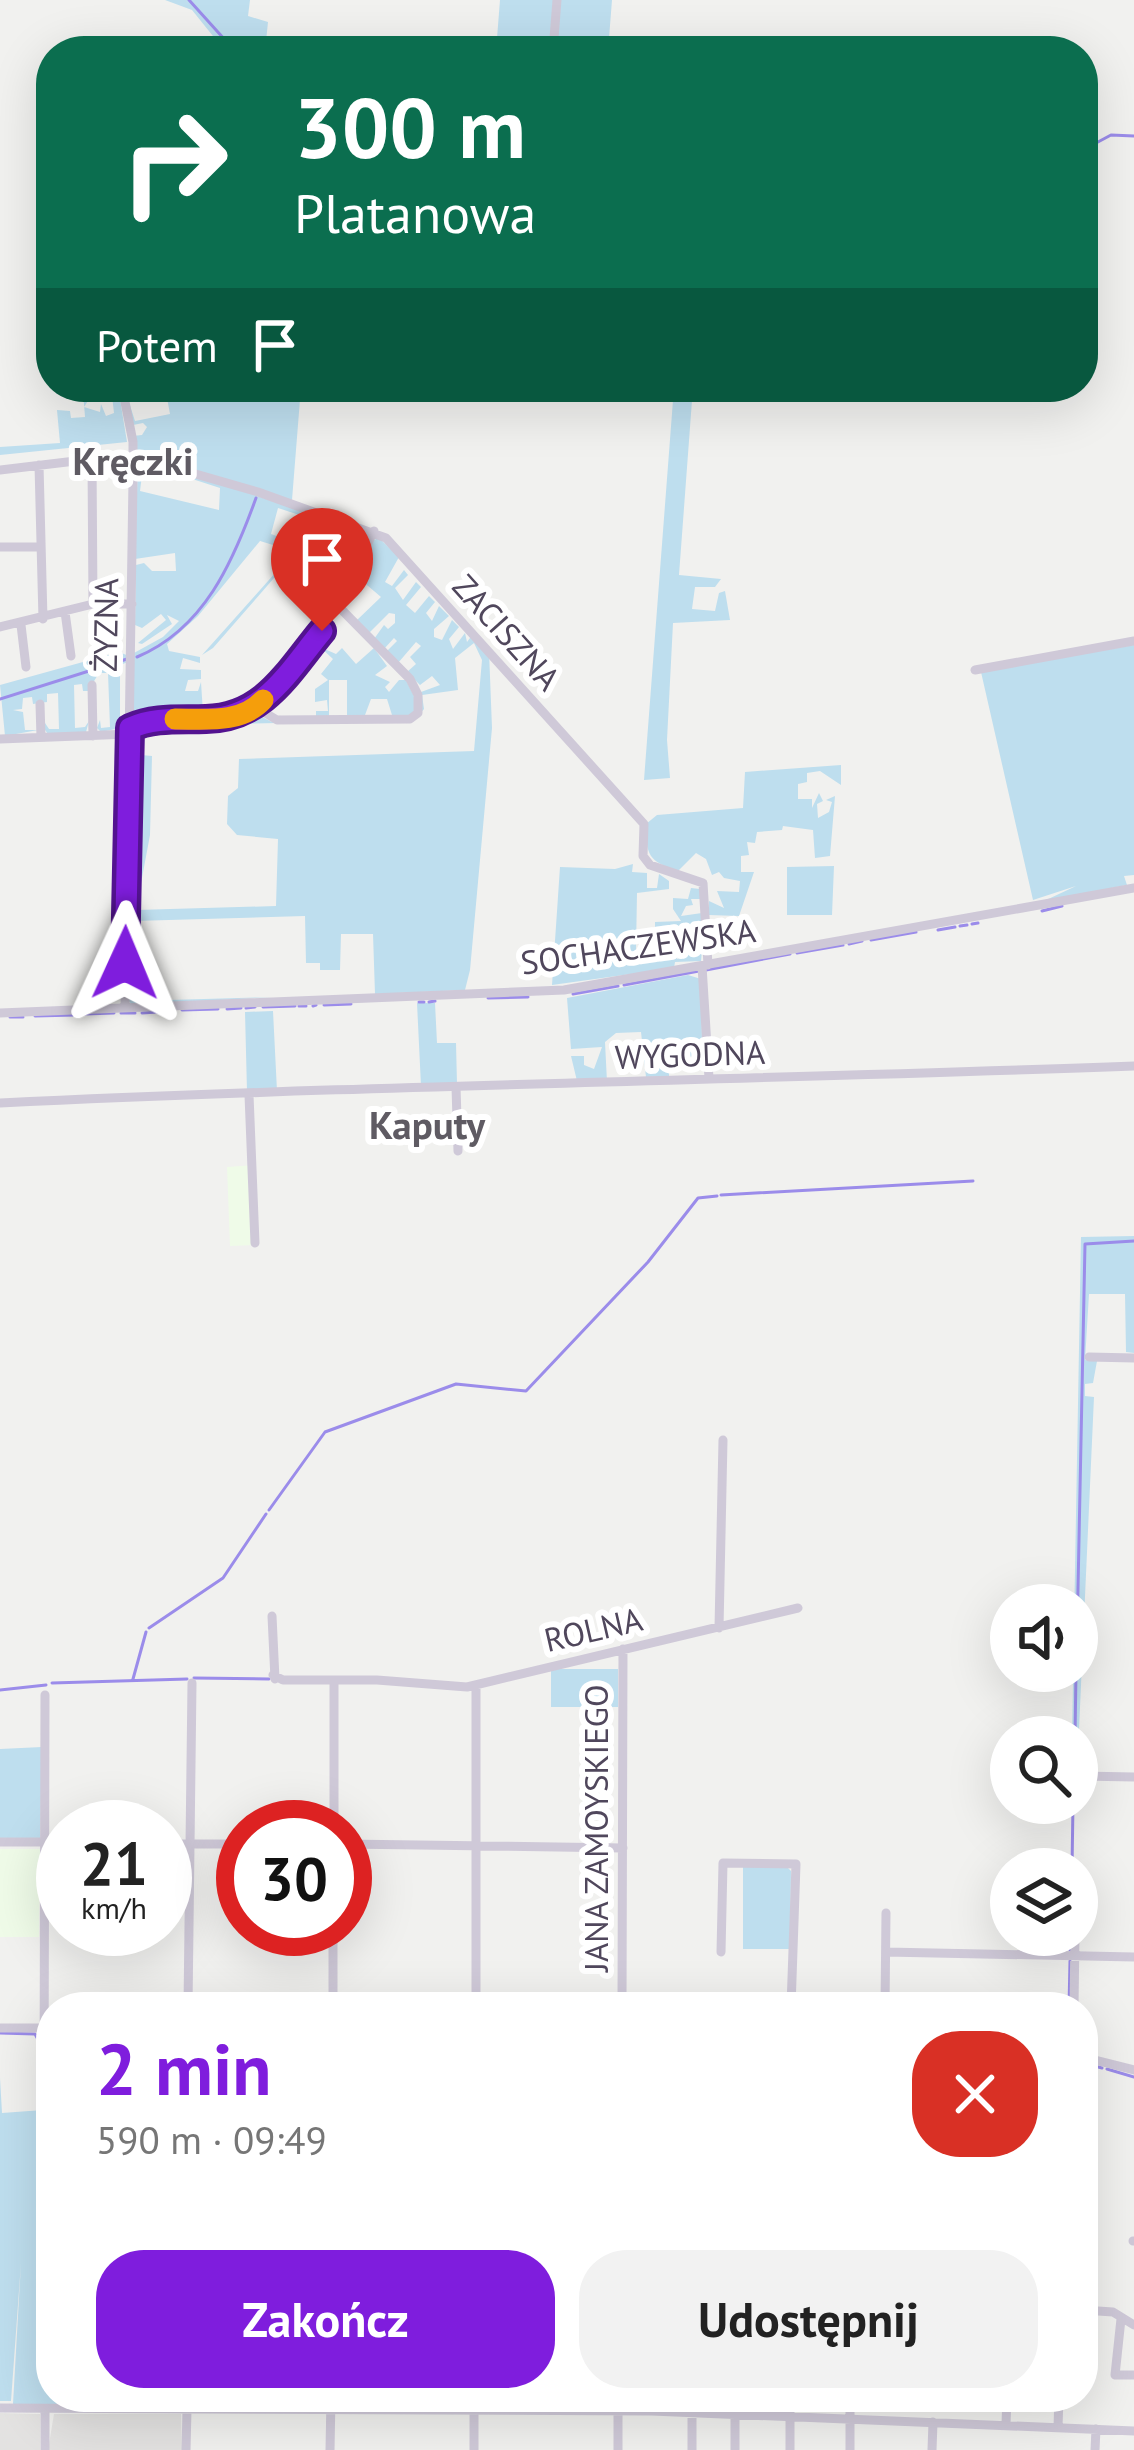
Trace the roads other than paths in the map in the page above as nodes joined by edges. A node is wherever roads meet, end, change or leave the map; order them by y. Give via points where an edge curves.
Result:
1 (557, 0) edge
2 (554, 36) edge
3 (124, 402) edge
4 (133, 456) junction
5 (43, 464) junction
6 (0, 470) edge
7 (374, 531) junction
8 (0, 547) edge
9 (40, 547) junction
10 (93, 604) junction
11 (132, 604) junction
12 (337, 605) junction
13 (65, 612) junction
14 (43, 619) junction
15 (21, 625) junction
16 (0, 627) edge
17 (1134, 641) edge
18 (71, 656) dead end
19 (26, 667) dead end
20 (975, 670) dead end
21 (92, 686) dead end
22 (40, 704) dead end
23 (256, 708) junction
24 (130, 731) junction
25 (93, 736) junction
26 (41, 737) junction
27 (0, 739) edge
28 (1134, 888) edge
29 (705, 966) junction
30 (125, 1008) junction
31 (0, 1013) edge
32 (1134, 1066) edge
33 (709, 1078) junction
34 (456, 1087) junction
35 (249, 1095) junction
36 (0, 1103) edge
37 (458, 1151) dead end
38 (255, 1243) dead end
39 (1089, 1357) dead end
40 (1134, 1358) edge
41 (723, 1440) dead end
42 (798, 1608) dead end
43 (272, 1616) dead end
44 (718, 1628) junction
45 (623, 1649) junction
46 (334, 1680) junction
47 (192, 1683) dead end
48 (476, 1686) junction
49 (45, 1694) dead end
50 (1098, 1776) edge
51 (1134, 1777) edge
52 (45, 1800) edge
53 (190, 1800) edge
54 (334, 1800) edge
55 (0, 1842) edge
56 (36, 1842) edge
57 (372, 1844) edge
58 (477, 1845) junction
59 (622, 1848) junction
60 (886, 1913) dead end
61 (721, 1952) dead end
62 (886, 1952) junction
63 (990, 1953) edge
64 (1098, 1955) edge
65 (47, 1956) edge
66 (188, 1956) edge
67 (333, 1956) edge
68 (1075, 1956) edge
69 (1134, 1957) edge
70 (47, 1992) edge
71 (188, 1992) edge
72 (333, 1992) edge
73 (476, 1992) edge
74 (622, 1992) edge
75 (792, 1992) edge
76 (885, 1992) edge
77 (1074, 1992) edge
78 (0, 2028) edge
79 (36, 2029) edge
80 (1098, 2061) edge
81 (1134, 2070) edge
82 (1098, 2311) edge
83 (1121, 2319) junction
84 (1134, 2325) edge
85 (1134, 2375) edge
86 (0, 2408) edge
87 (36, 2410) edge
88 (45, 2412) edge
89 (187, 2412) edge
90 (330, 2412) edge
91 (474, 2412) edge
92 (618, 2412) edge
93 (692, 2412) joint
94 (790, 2412) edge
95 (850, 2412) edge
96 (1006, 2412) edge
97 (1058, 2412) edge
98 (735, 2414) junction
99 (790, 2416) junction
100 (850, 2419) junction
101 (933, 2422) junction
102 (1006, 2425) junction
103 (1058, 2427) junction
104 (1096, 2429) junction
105 (1134, 2431) edge
106 (45, 2450) edge
107 (186, 2450) edge
108 (330, 2450) edge
109 (474, 2450) edge
110 (618, 2450) edge
111 (692, 2450) edge
112 (735, 2450) edge
113 (790, 2450) edge
114 (850, 2450) edge
115 (932, 2450) edge
116 (1095, 2450) edge

1 - 2 street
3 - 4 street, ŻYZNA
4 - 7 street, ZACISZNA
4 - 11 street, ŻYZNA
5 - 6 street
5 - 9 street
5 - 10 street via 94,462
7 - 12 street
7 - 29 street, ZACISZNA via 644,824 650,866 703,883
8 - 9 street
9 - 14 street
10 - 11 street
10 - 13 street
11 - 24 street, ŻYZNA
12 - 23 street
12 - 23 street via 410,680 418,713 277,720
13 - 14 street
13 - 18 street
14 - 15 street
15 - 16 street
15 - 19 street
17 - 20 street
21 - 25 street
22 - 26 street
23 - 24 street via 225,718 151,720
24 - 25 street
24 - 30 street, ŻYZNA
25 - 26 street
26 - 27 street
28 - 29 street, SOCHACZEWSKA
29 - 30 street, SOCHACZEWSKA via 564,990
29 - 33 street
30 - 31 street, SOCHACZEWSKA
32 - 33 street, WYGODNA
33 - 34 street, WYGODNA
34 - 35 street, WYGODNA
34 - 37 street
35 - 36 street, WYGODNA
35 - 38 street
39 - 40 street
41 - 44 street
42 - 44 street, ROLNA
43 - 46 street, ROLNA via 274,1677
44 - 45 street, ROLNA
45 - 48 street, ROLNA
45 - 59 street, JANA ZAMOYSKIEGO
46 - 48 street, ROLNA
46 - 54 street
47 - 53 street
48 - 58 street
49 - 52 street
50 - 51 street
55 - 56 street
57 - 58 street
58 - 59 street
58 - 73 street
59 - 74 street, JANA ZAMOYSKIEGO
60 - 62 street
61 - 75 street via 723,1863 796,1864
62 - 63 street
62 - 76 street
64 - 69 street
65 - 70 street
66 - 71 street
67 - 72 street
68 - 77 street
78 - 79 street
80 - 81 street
82 - 83 street
83 - 84 street
83 - 85 street via 1115,2375
86 - 87 street
88 - 106 street
89 - 107 street
90 - 108 street
91 - 109 street
92 - 110 street
93 - 98 street
93 - 111 street
94 - 99 street
95 - 100 street
96 - 102 street
97 - 103 street
98 - 99 street
98 - 112 street
99 - 100 street
99 - 113 street
100 - 101 street
100 - 114 street
101 - 102 street
101 - 115 street
102 - 103 street
103 - 104 street
104 - 105 street
104 - 116 street

